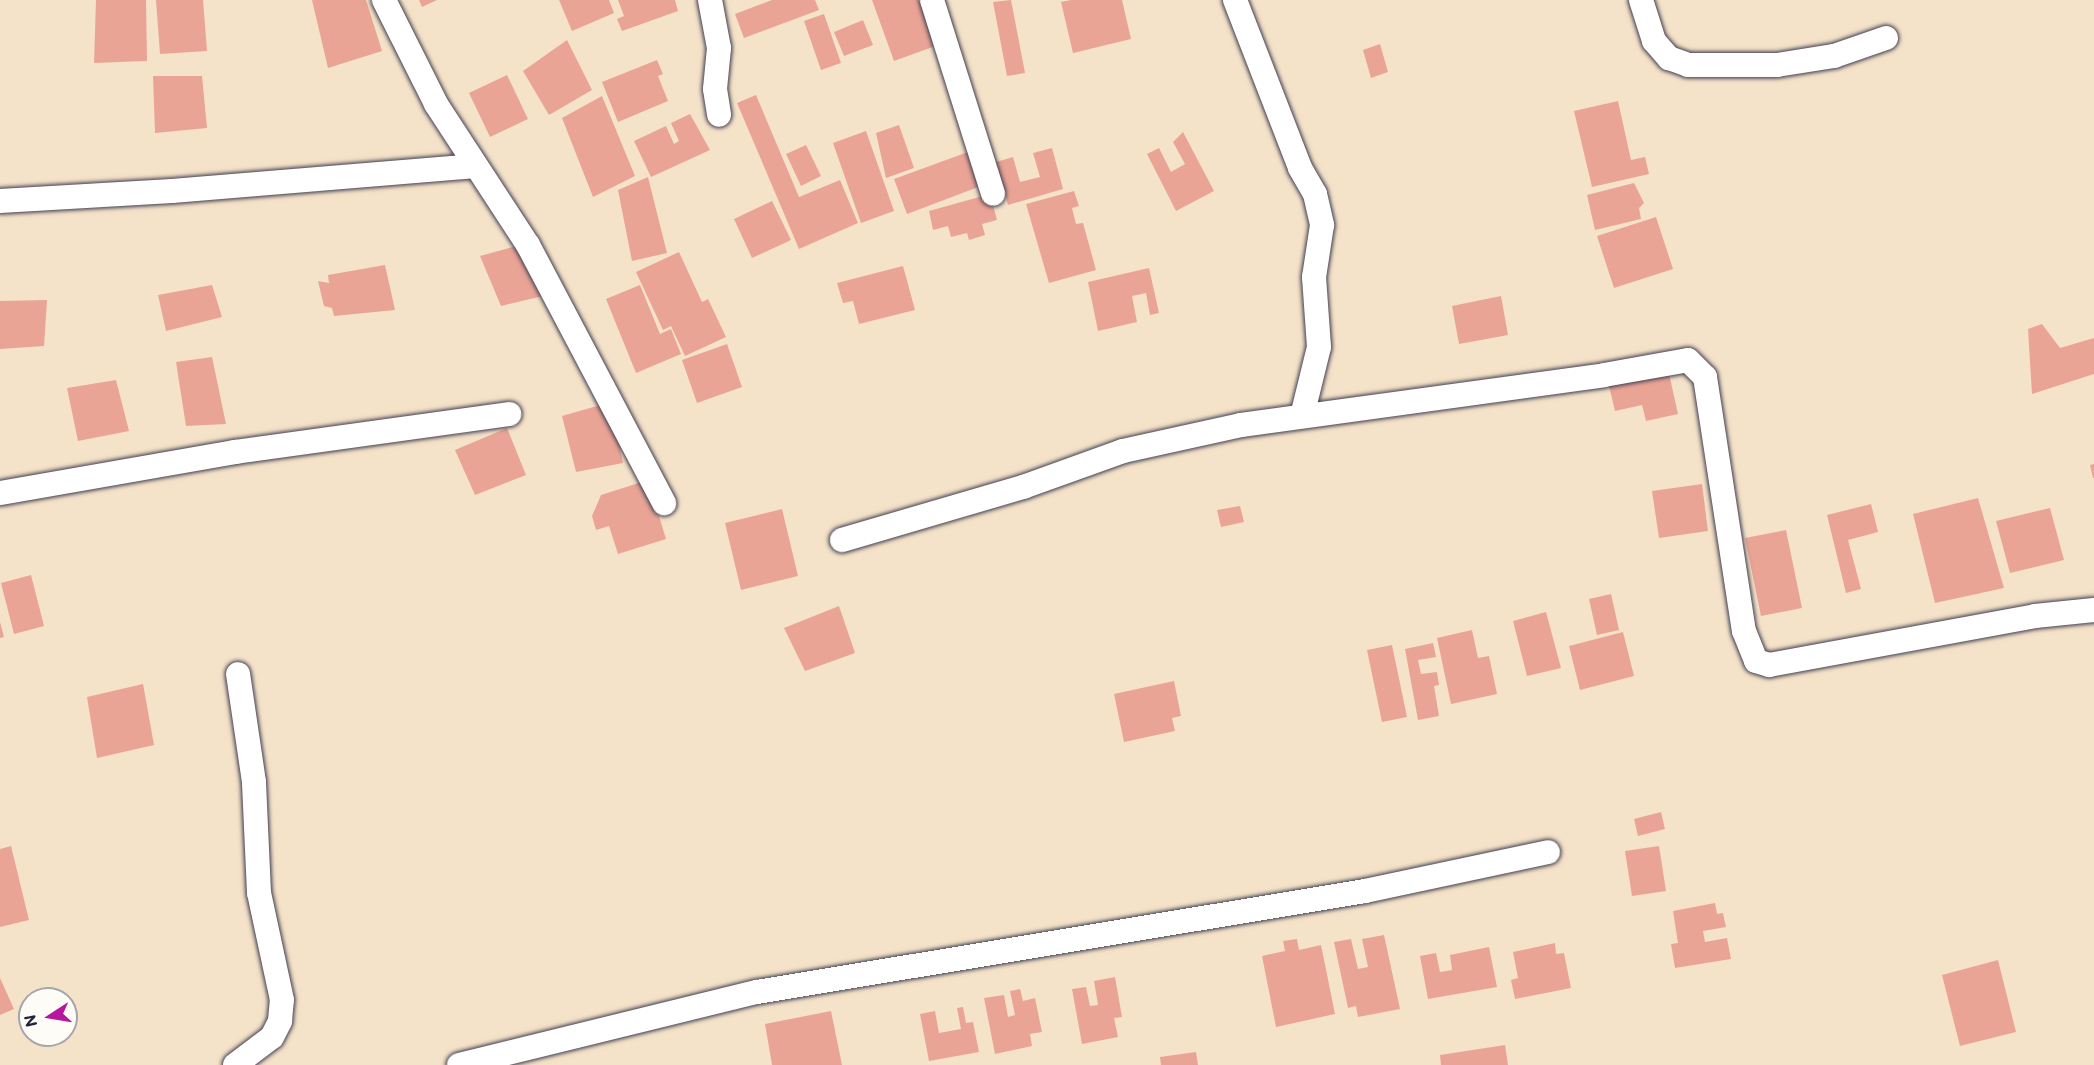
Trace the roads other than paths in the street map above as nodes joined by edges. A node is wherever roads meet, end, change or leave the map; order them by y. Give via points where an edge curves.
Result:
1 (384, 0) edge
2 (710, 0) edge
3 (932, 0) edge
4 (1236, 0) edge
5 (1641, 0) edge
6 (1886, 38) dead end
7 (719, 115) dead end
8 (476, 166) junction
9 (993, 194) dead end
10 (0, 201) edge
11 (509, 414) dead end
12 (1302, 416) junction
13 (0, 493) edge
14 (664, 503) dead end
15 (842, 540) dead end
16 (2094, 610) edge
17 (238, 674) dead end
18 (1548, 852) dead end
19 (235, 1065) edge
20 (459, 1065) edge

1 - 8 street via 436,104
2 - 7 street via 719,48
3 - 9 street
4 - 12 street via 1300,168 1315,194 1322,225 1314,277 1319,347
5 - 6 street via 1654,41 1669,58 1688,65 1777,65 1834,56
8 - 10 street
8 - 14 street via 528,245
11 - 13 street via 235,452
12 - 15 street via 1123,451 1023,488
12 - 16 street via 1688,360 1705,377 1744,631 1756,661 1768,665 2035,616
17 - 19 street via 254,782 259,893 282,1000 280,1021 272,1037
18 - 20 street via 1365,891 757,992

